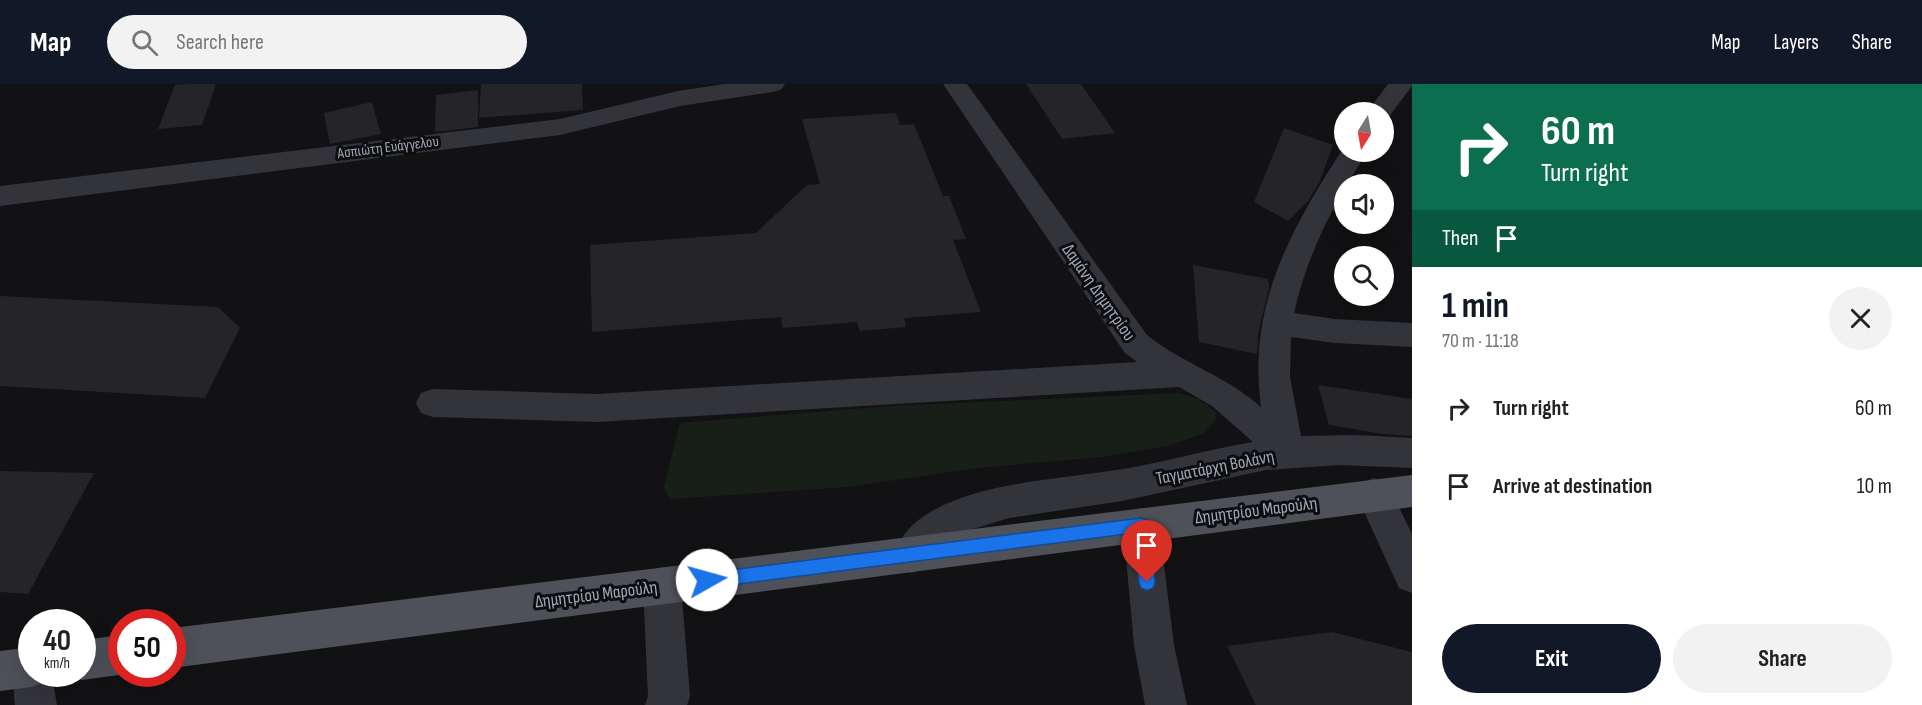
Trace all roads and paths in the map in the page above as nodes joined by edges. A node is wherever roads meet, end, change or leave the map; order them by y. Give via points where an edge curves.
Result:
1 (773, 84) edge
2 (955, 84) edge
3 (1401, 84) edge
4 (641, 96) edge
5 (1387, 102) edge
6 (1348, 162) edge
7 (0, 196) edge
8 (1277, 323) junction
9 (1412, 335) edge
10 (1185, 373) junction
11 (433, 403) dead end
12 (1412, 453) edge
13 (1287, 454) junction
14 (1412, 491) edge
15 (1374, 494) junction
16 (1141, 525) junction
17 (912, 555) junction
18 (1412, 575) edge
19 (662, 586) junction
20 (186, 646) edge
21 (18, 669) edge
22 (0, 671) edge
23 (33, 687) edge
24 (36, 705) edge
25 (666, 705) edge
26 (1166, 705) edge

1 - 4 street, Ασπιώτη Ευάγγελου via 686,97
2 - 10 street, Δαμάνη Δημητρίου via 1131,338 1148,354
3 - 5 street
4 - 7 street, Ασπιώτη Ευάγγελου via 560,127
6 - 8 street, Ταγματάρχη Βολάνη via 1296,252
8 - 9 street via 1325,331
8 - 13 street, Ταγματάρχη Βολάνη via 1274,378
10 - 11 street via 597,408
10 - 13 street, Δαμάνη Δημητρίου via 1229,400
12 - 13 street
13 - 17 street, Ταγματάρχη Βολάνη via 972,512 926,535
14 - 15 main road, Δημητρίου Μαρούλη
15 - 16 main road, Δημητρίου Μαρούλη
15 - 18 street
16 - 17 main road, Δημητρίου Μαρούλη
16 - 26 street via 1154,645
17 - 19 main road, Δημητρίου Μαρούλη
19 - 20 main road, Δημητρίου Μαρούλη
19 - 25 street via 669,696
21 - 22 main road
23 - 24 street

